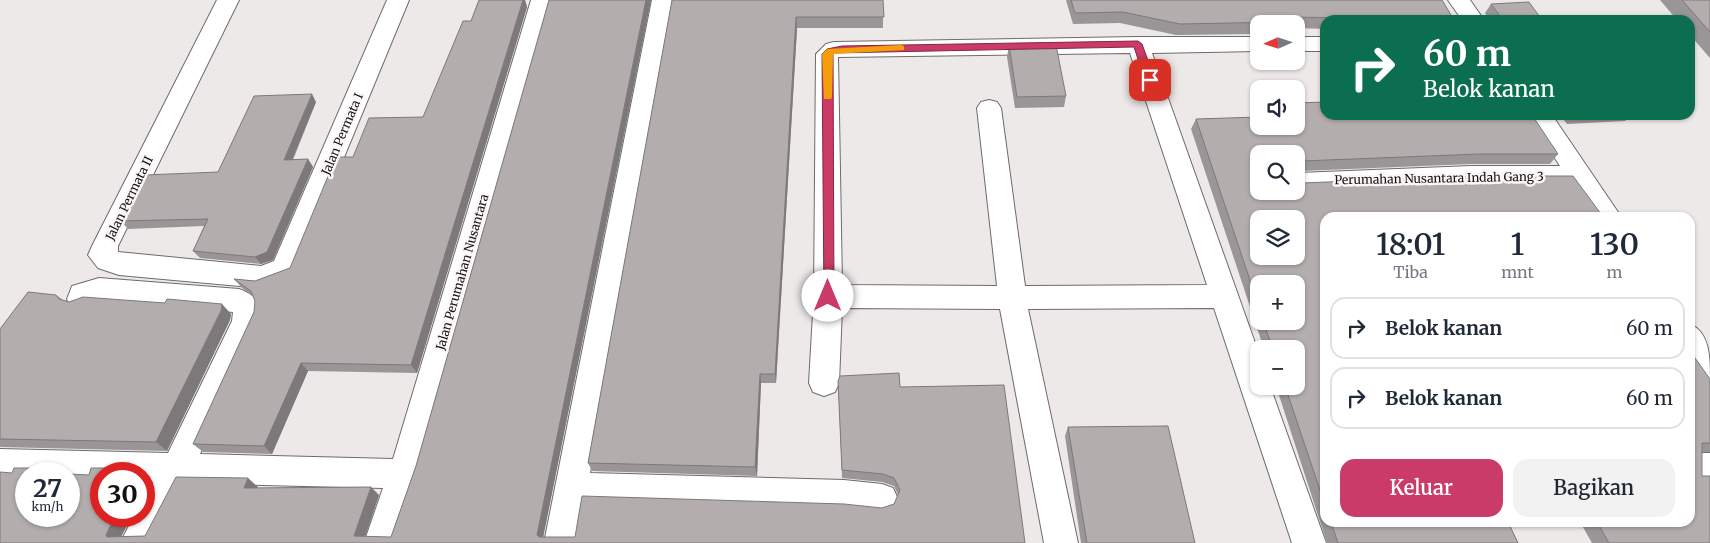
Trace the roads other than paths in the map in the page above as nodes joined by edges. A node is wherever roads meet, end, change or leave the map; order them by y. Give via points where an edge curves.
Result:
1 (228, 0) edge
2 (398, 0) edge
3 (542, 0) edge
4 (663, 0) edge
5 (1459, 0) edge
6 (1470, 15) edge
7 (1138, 44) junction
8 (1250, 44) edge
9 (1305, 44) edge
10 (1320, 44) edge
11 (989, 108) dead end
12 (1542, 120) edge
13 (1580, 175) junction
14 (1305, 182) edge
15 (1605, 212) edge
16 (285, 268) joint
17 (828, 296) junction
18 (1226, 296) junction
19 (1012, 298) junction
20 (81, 299) edge
21 (1695, 344) edge
22 (1710, 366) edge
23 (824, 383) dead end
24 (0, 464) edge
25 (1695, 468) edge
26 (1710, 468) edge
27 (176, 469) junction
28 (405, 474) junction
29 (570, 487) junction
30 (882, 499) dead end
31 (137, 543) edge
32 (381, 543) edge
33 (561, 543) edge
34 (1061, 543) edge
35 (1309, 543) edge

1 - 16 street, Jalan Permata II via 102,256 119,264 262,277
2 - 16 street, Jalan Permata I
3 - 28 street, Jalan Perumahan Nusantara via 510,99
4 - 29 street
5 - 6 street
7 - 8 street
7 - 17 street via 834,49 827,54
7 - 18 street
9 - 10 street
11 - 19 street
12 - 13 street
13 - 14 street, Perumahan Nusantara Indah Gang 3 via 1471,175
13 - 15 street
17 - 19 street
17 - 23 street
18 - 19 street
18 - 35 street
19 - 34 street
20 - 27 street via 82,294 99,289 239,300 246,305 246,321
21 - 22 street
24 - 27 street
25 - 26 street
27 - 28 street
27 - 31 street
28 - 32 street, Jalan Perumahan Nusantara
29 - 30 street
29 - 33 street

